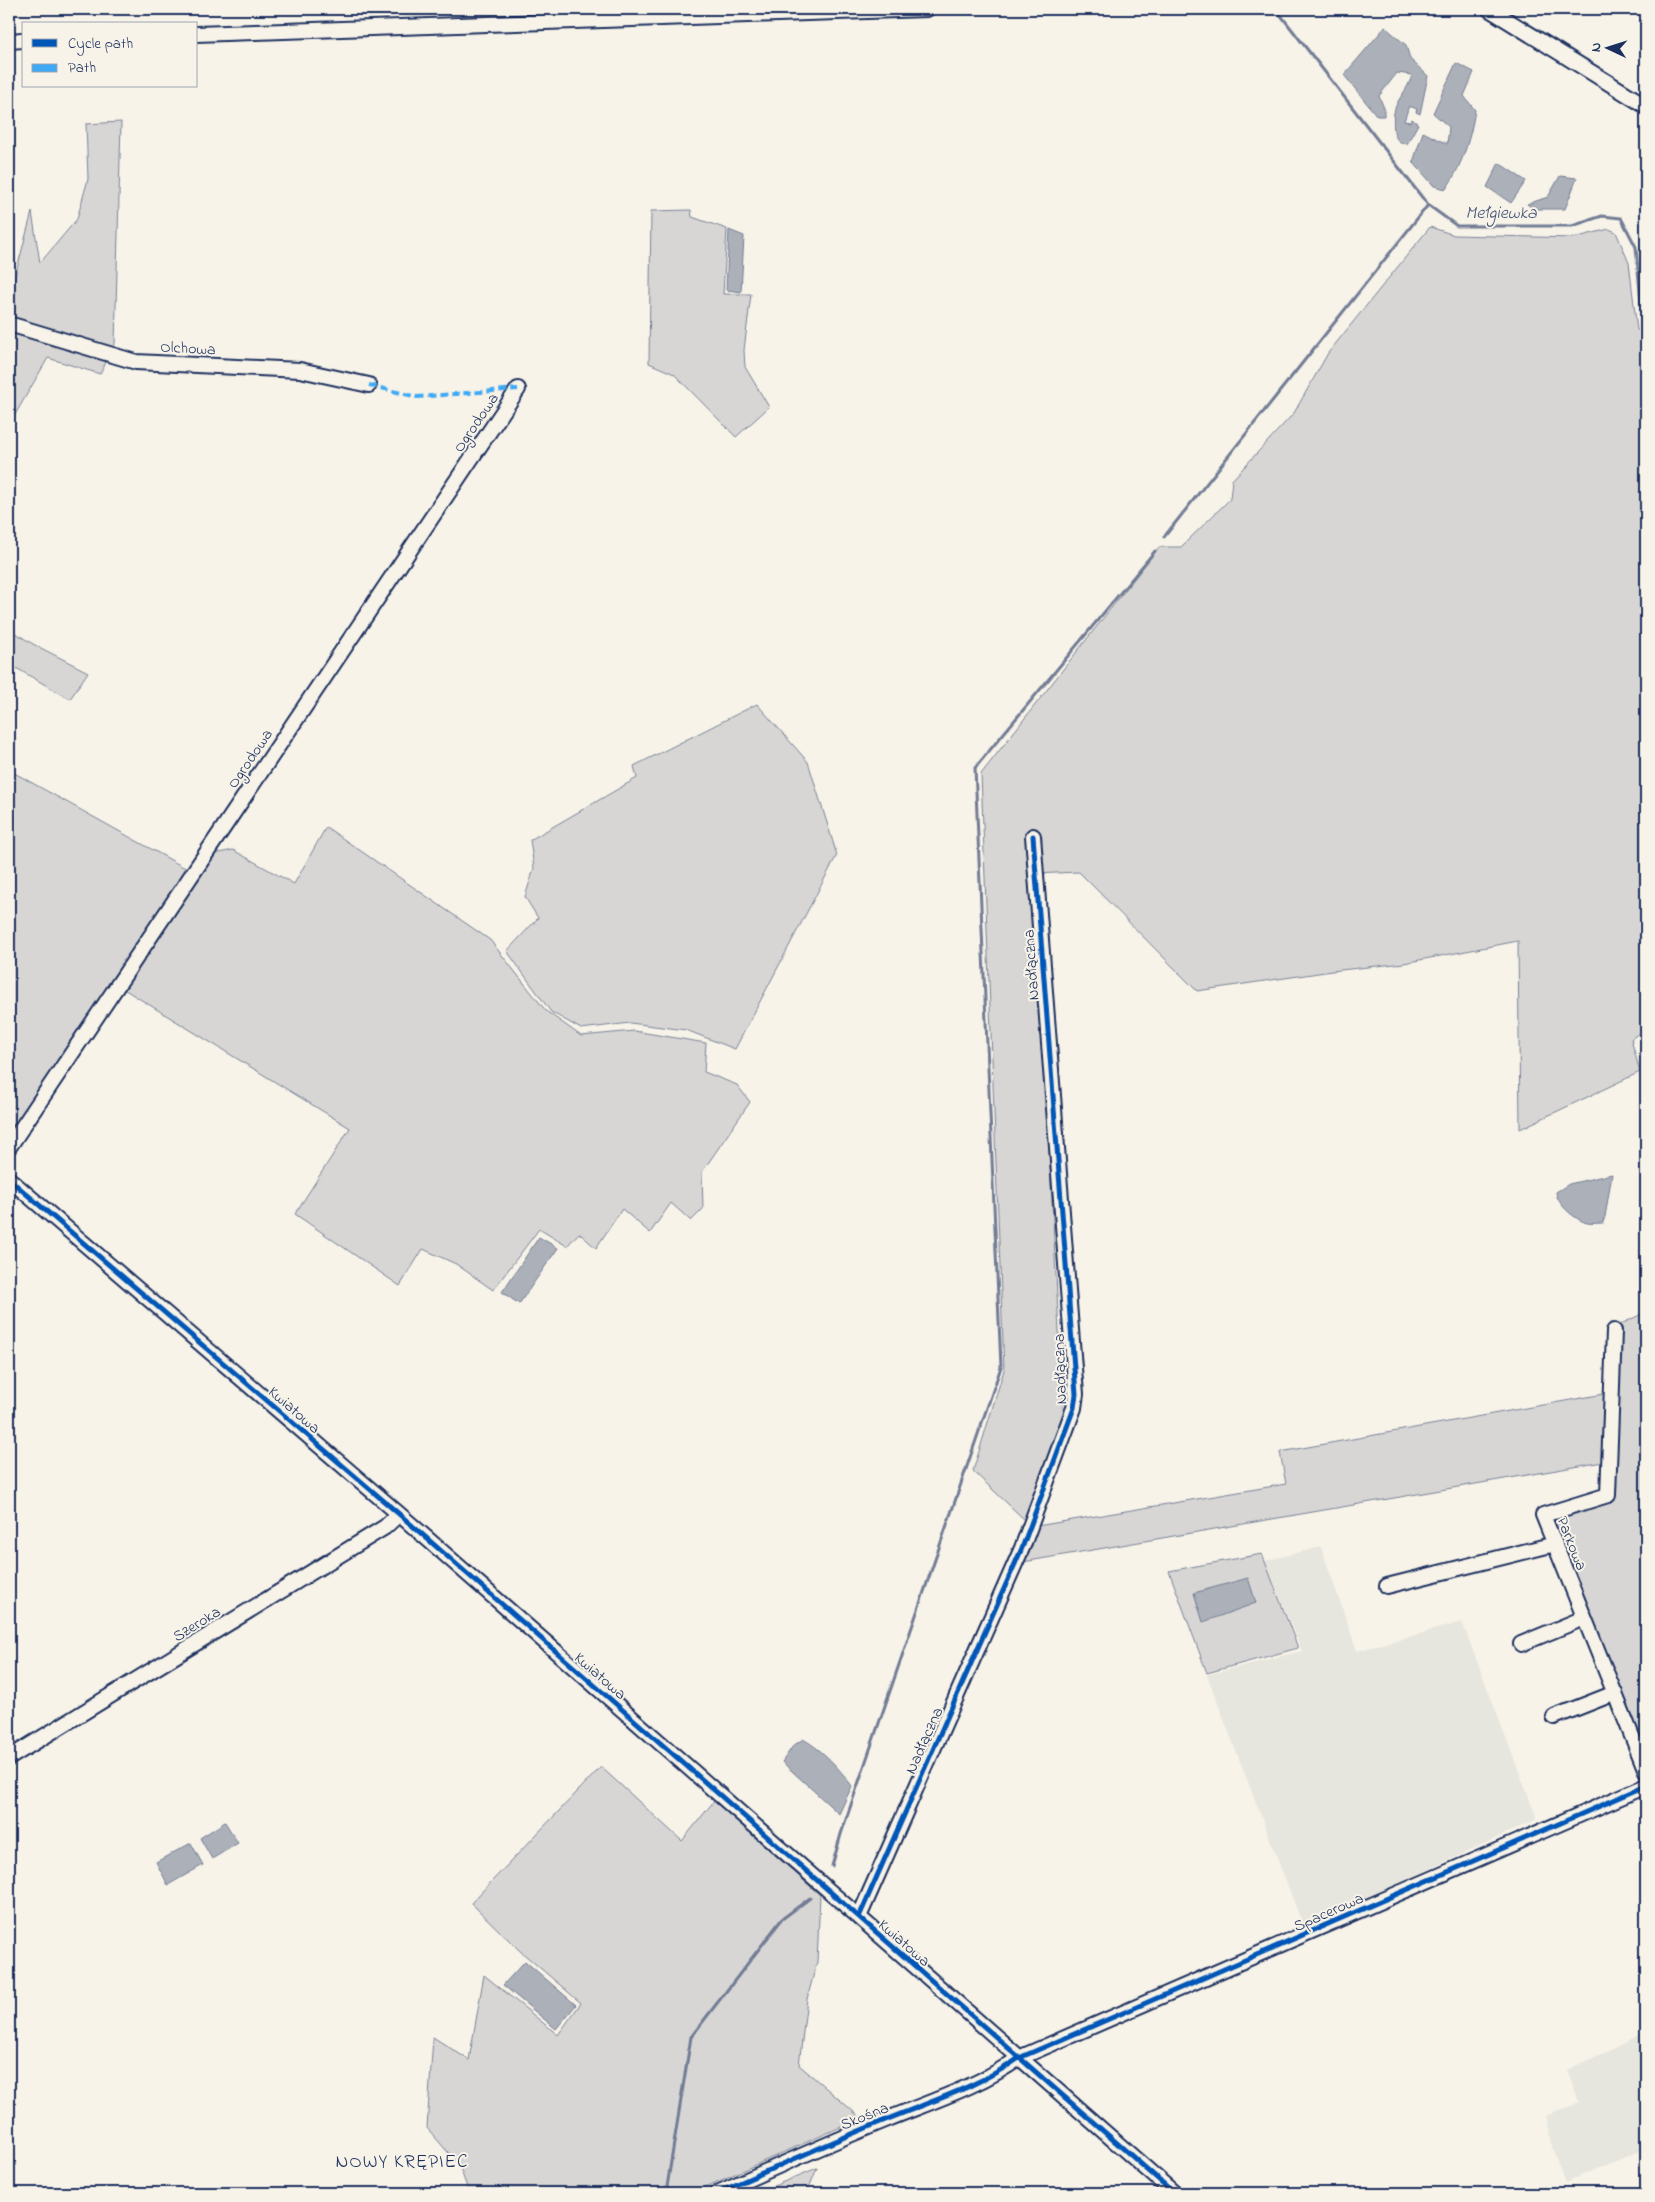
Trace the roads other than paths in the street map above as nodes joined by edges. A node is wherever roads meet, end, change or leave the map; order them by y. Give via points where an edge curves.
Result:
1 (927, 9) edge
2 (1489, 9) edge
3 (198, 34) edge
4 (22, 40) edge
5 (9, 41) edge
6 (1646, 106) edge
7 (9, 324) edge
8 (369, 385) dead end
9 (518, 389) dead end
10 (1033, 836) dead end
11 (9, 1147) edge
12 (9, 1179) edge
13 (1614, 1331) dead end
14 (399, 1514) junction
15 (1554, 1544) junction
16 (1387, 1586) dead end
17 (1584, 1618) junction
18 (1521, 1644) dead end
19 (1615, 1694) junction
20 (1554, 1717) dead end
21 (9, 1758) edge
22 (1646, 1771) edge
23 (1646, 1786) edge
24 (859, 1918) junction
25 (1019, 2058) junction
26 (717, 2193) edge
27 (1174, 2193) edge

1 - 3 street
2 - 6 street
4 - 5 street
7 - 8 street, Olchowa via 136,362 300,370
9 - 11 street, Ogrodowa
10 - 24 street, Nadłączna via 1076,1394 1074,1408 1022,1548
12 - 14 street, Kwiatowa
13 - 15 street, Parkowa via 1608,1495 1543,1515
14 - 21 street, Szeroka via 385,1527
14 - 24 street, Kwiatowa
15 - 16 street
15 - 17 street, Parkowa
17 - 18 street
17 - 19 street, Parkowa
19 - 20 street
19 - 22 street, Parkowa
23 - 25 street, Spacerowa
24 - 25 street, Kwiatowa
25 - 26 street, Skośna via 970,2085
25 - 27 street, Kwiatowa

